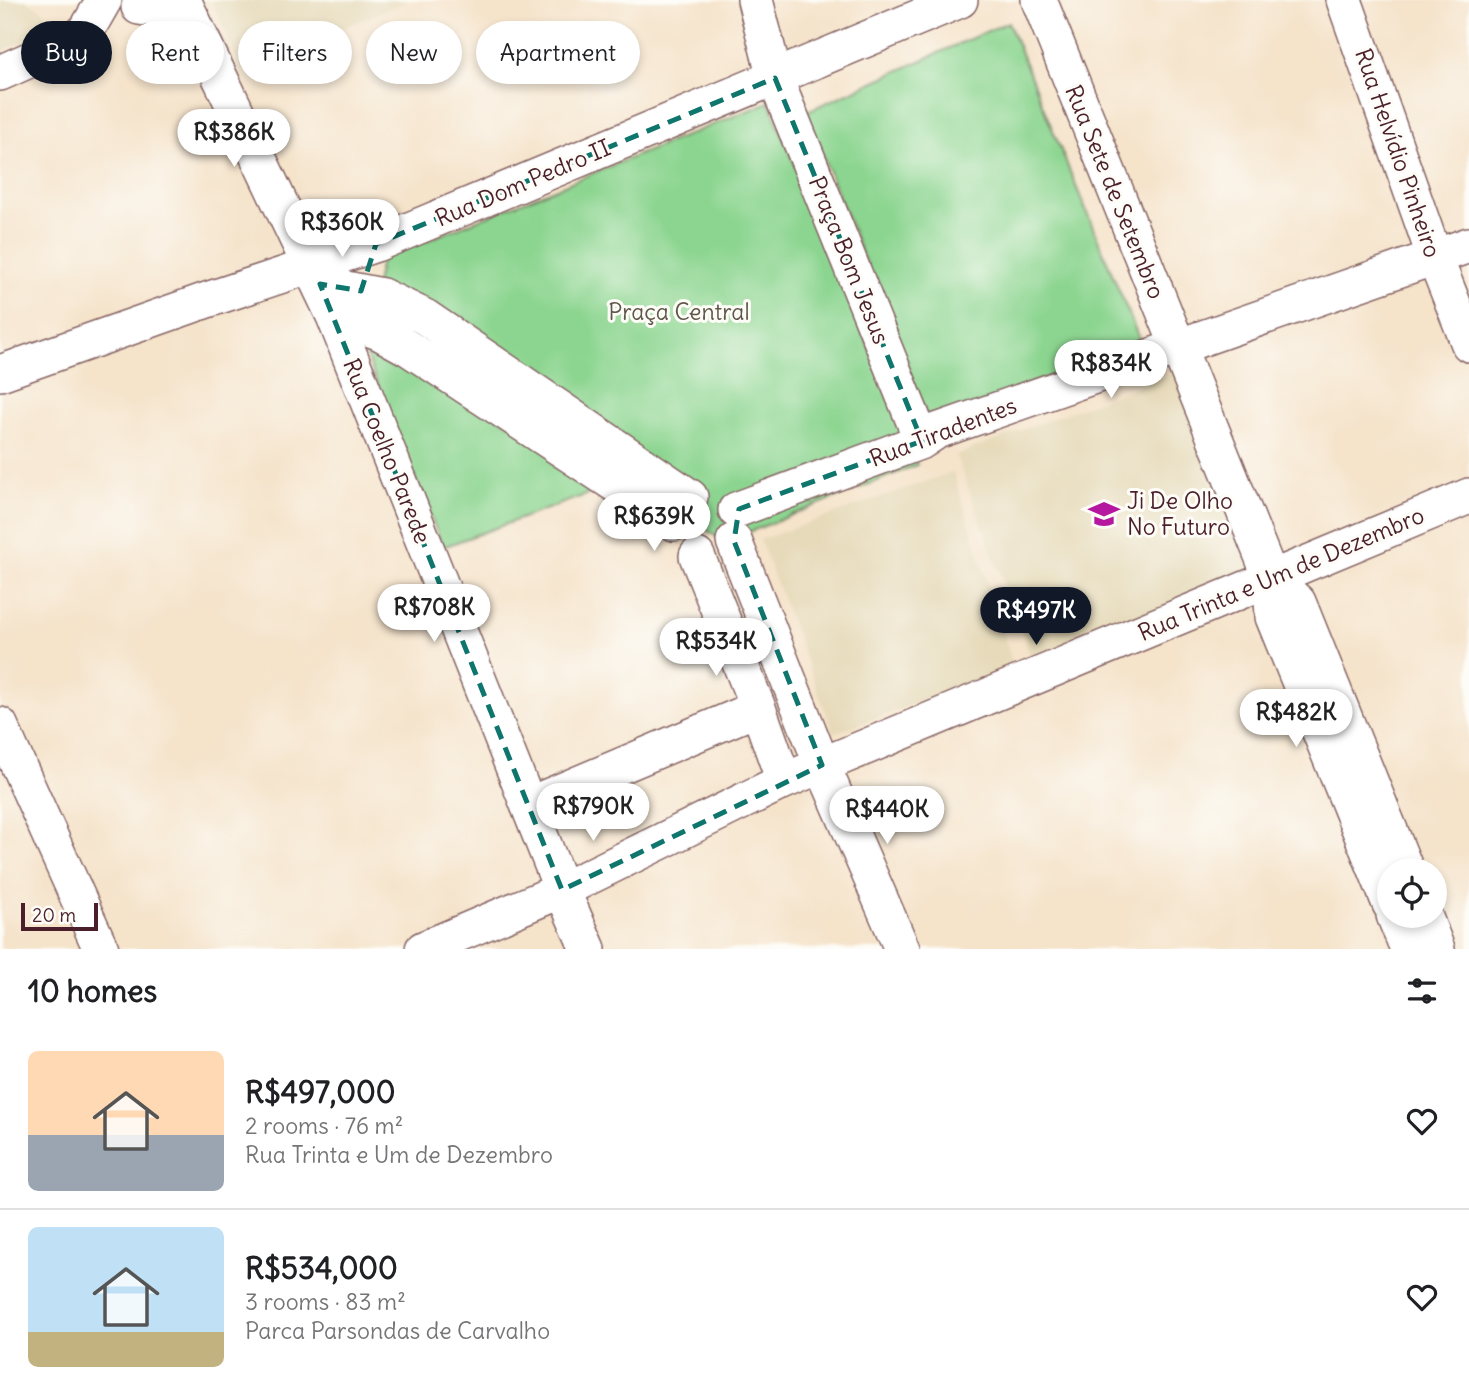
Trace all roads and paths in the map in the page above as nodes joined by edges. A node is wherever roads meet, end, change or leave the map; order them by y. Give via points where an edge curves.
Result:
1 (755, 0) edge
2 (960, 0) edge
3 (1039, 0) edge
4 (1344, 0) edge
5 (126, 2) edge
6 (186, 7) edge
7 (0, 73) edge
8 (775, 78) junction
9 (376, 244) junction
10 (1469, 245) edge
11 (1435, 258) junction
12 (316, 275) junction
13 (361, 291) junction
14 (334, 316) junction
15 (1469, 344) edge
16 (1177, 347) junction
17 (0, 373) edge
18 (922, 441) junction
19 (1469, 496) edge
20 (682, 510) junction
21 (735, 526) junction
22 (697, 556) junction
23 (1271, 578) junction
24 (758, 708) junction
25 (0, 725) edge
26 (822, 765) junction
27 (784, 781) junction
28 (528, 805) junction
29 (1401, 858) edge
30 (1377, 872) edge
31 (562, 890) junction
32 (1399, 928) edge
33 (1429, 928) edge
34 (101, 949) edge
35 (423, 949) edge
36 (588, 949) edge
37 (902, 949) edge
38 (1408, 949) edge
39 (1437, 949) edge

1 - 8 street, Praça Bom Jesus
2 - 8 street, Rua Dom Pedro II
3 - 16 street, Rua Sete de Setembro
4 - 11 street, Rua Helvídio Pinheiro
5 - 6 street
5 - 7 street via 78,38
6 - 12 street, Rua Coelho Parede
8 - 9 street, Rua Dom Pedro II
8 - 18 street, Praça Bom Jesus
9 - 12 street, Rua Dom Pedro II
9 - 13 street
10 - 11 street, Rua Tiradentes
11 - 15 street, Rua Helvídio Pinheiro
11 - 16 street, Rua Tiradentes
12 - 13 street
12 - 14 street, Rua Coelho Parede
12 - 17 street, Rua Dom Pedro II via 204,301
13 - 20 street via 425,317
14 - 20 street via 408,348
14 - 28 street, Rua Coelho Parede
16 - 18 street, Rua Tiradentes via 937,431
16 - 23 street, Rua Sete de Setembro
18 - 21 street, Rua Tiradentes
19 - 23 street, Rua Trinta e Um de Dezembro
20 - 21 street via 700,493 720,495
20 - 22 street via 680,544
21 - 22 street via 727,550
21 - 26 street
22 - 24 street
23 - 26 street, Rua Trinta e Um de Dezembro
23 - 29 street, Rua Sete de Setembro via 1298,602
23 - 30 street, Rua Sete de Setembro via 1273,617
24 - 27 street
24 - 28 street
25 - 34 street
26 - 27 street, Rua Trinta e Um de Dezembro
26 - 37 street
27 - 31 street, Rua Trinta e Um de Dezembro
28 - 31 street, Rua Coelho Parede
31 - 35 street, Rua Trinta e Um de Dezembro
31 - 36 street, Rua Coelho Parede
32 - 38 street
33 - 39 street

